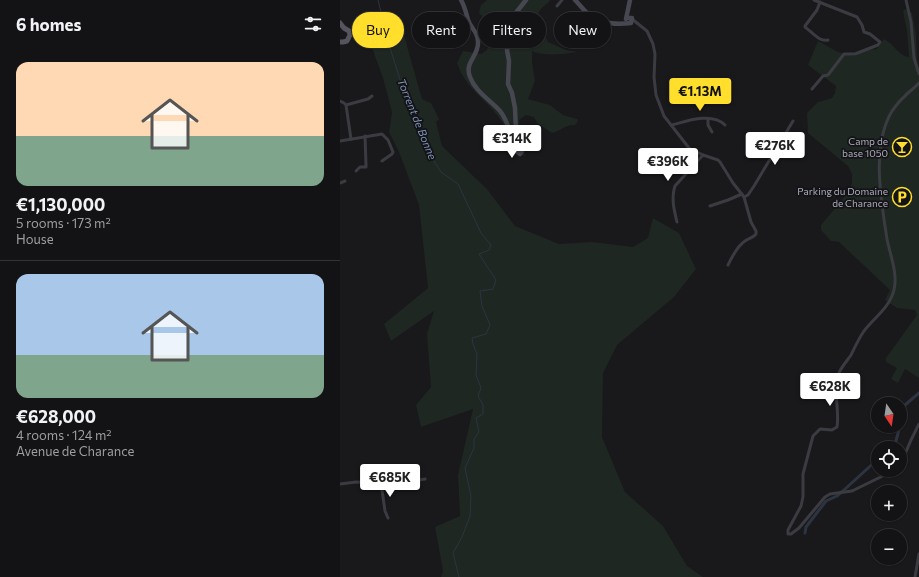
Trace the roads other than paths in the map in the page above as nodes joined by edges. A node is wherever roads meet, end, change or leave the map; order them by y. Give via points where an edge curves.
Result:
1 (461, 0) edge
2 (526, 0) edge
3 (562, 0) edge
4 (576, 0) edge
5 (630, 0) edge
6 (814, 0) edge
7 (906, 0) edge
8 (820, 2) junction
9 (557, 6) dead end
10 (629, 20) junction
11 (340, 23) edge
12 (342, 28) edge
13 (828, 40) dead end
14 (340, 42) edge
15 (919, 74) edge
16 (919, 83) edge
17 (812, 90) dead end
18 (372, 96) dead end
19 (340, 101) edge
20 (346, 105) junction
21 (708, 119) junction
22 (793, 121) dead end
23 (672, 125) junction
24 (725, 125) dead end
25 (712, 132) dead end
26 (365, 136) junction
27 (351, 139) junction
28 (340, 141) edge
29 (703, 155) junction
30 (382, 161) dead end
31 (356, 171) dead end
32 (345, 181) dead end
33 (340, 182) edge
34 (743, 195) junction
35 (710, 206) dead end
36 (677, 222) dead end
37 (728, 265) dead end
38 (919, 424) edge
39 (907, 449) edge
40 (881, 477) edge
41 (425, 479) dead end
42 (381, 483) junction
43 (340, 484) edge
44 (388, 518) dead end
45 (919, 554) edge
46 (915, 577) edge

1 - 2 street via 478,40 478,47 468,69 470,77 504,116 516,151 520,154 522,151 516,132 516,108 508,84 507,50 511,20
3 - 9 street
4 - 10 street via 587,13 599,21 618,24
5 - 10 street
6 - 8 street
7 - 15 street via 914,58
8 - 13 street via 805,28 817,38
8 - 17 street via 857,17 864,32 880,42 855,54 844,54
10 - 23 street via 647,31 653,44 656,95 662,112
11 - 12 main road
12 - 14 main road via 349,31 350,37 345,42
16 - 40 street via 898,103 882,135 879,164 887,235 894,268 894,289 885,308 864,330 840,370 837,382 837,427 832,430 820,429 813,436 803,474 801,506 788,534 799,528 825,497 852,491
18 - 20 street
19 - 20 street
20 - 27 street
21 - 23 street via 686,120
21 - 24 street via 720,120
21 - 25 street
22 - 34 street via 748,195
23 - 29 street via 689,148
26 - 27 street
26 - 30 street via 385,136 393,152
26 - 31 street via 366,167 360,167
27 - 28 street
29 - 34 street via 718,160
29 - 36 street via 673,190
32 - 33 street
34 - 35 street
34 - 37 street via 756,234 743,242
38 - 39 street
41 - 42 street via 405,478
42 - 43 street
42 - 44 street
45 - 46 street

